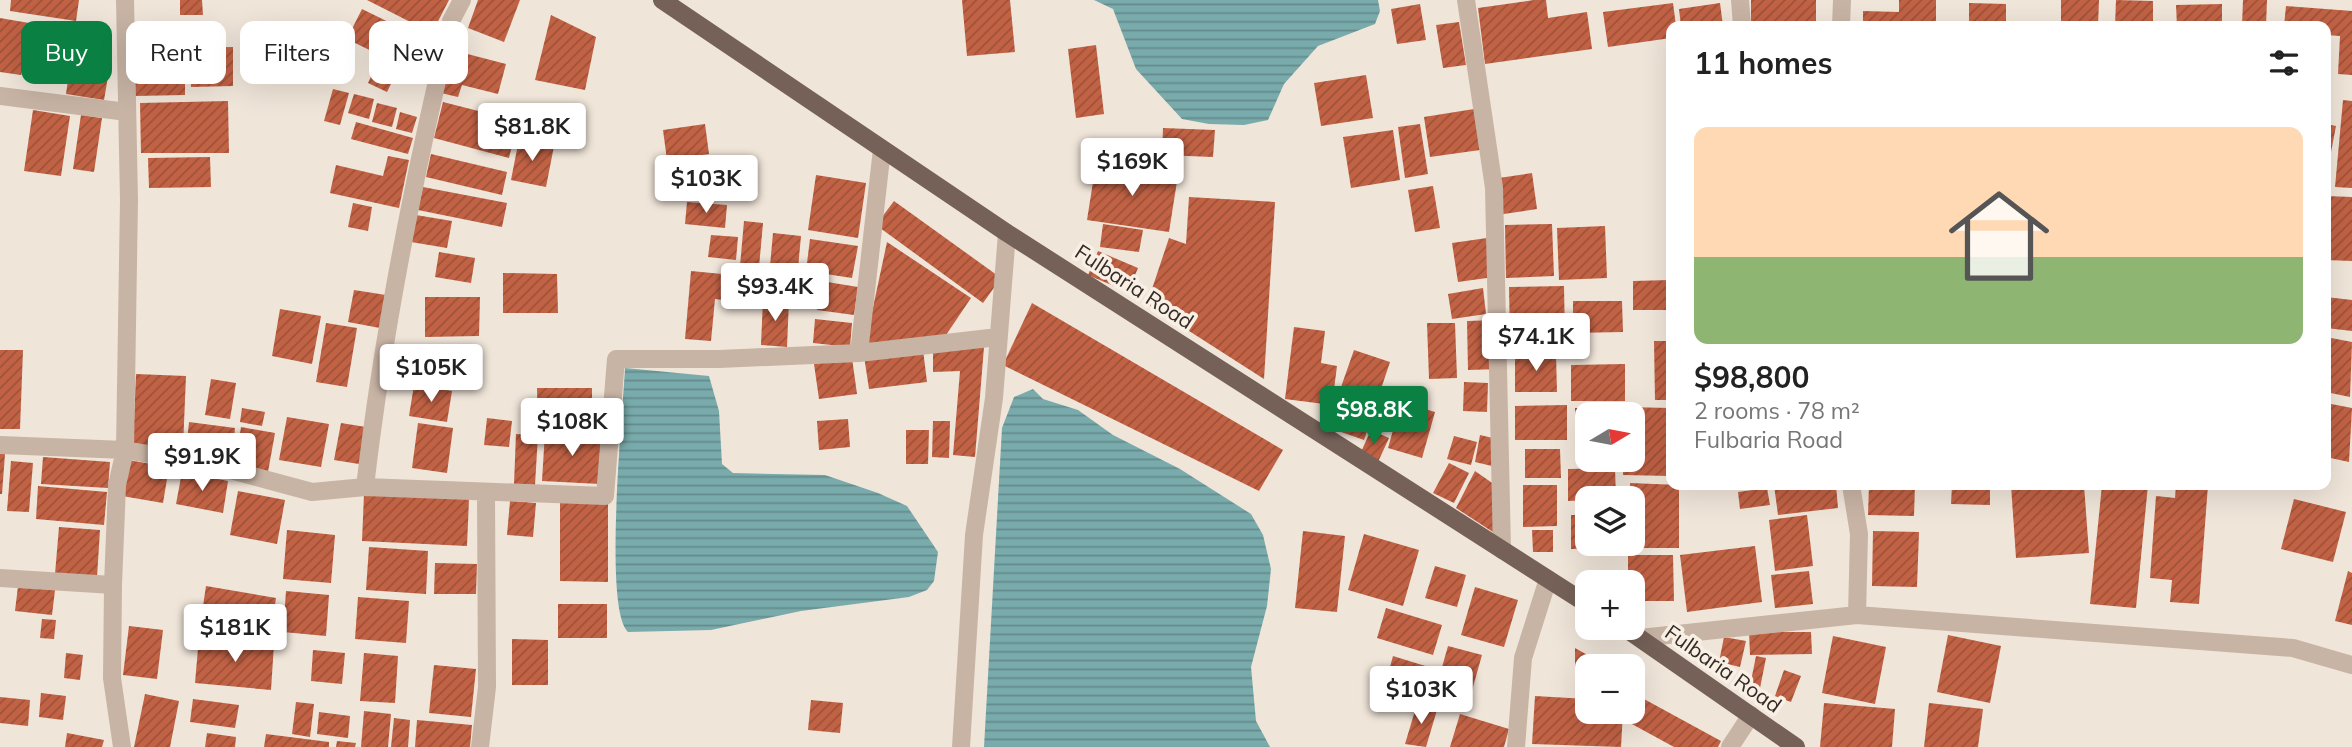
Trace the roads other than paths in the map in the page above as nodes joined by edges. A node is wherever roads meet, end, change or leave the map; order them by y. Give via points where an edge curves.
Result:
1 (125, 0) edge
2 (462, 0) edge
3 (662, 0) edge
4 (1466, 0) edge
5 (1741, 0) edge
6 (1842, 0) edge
7 (1742, 21) edge
8 (1841, 21) edge
9 (0, 96) edge
10 (127, 112) junction
11 (882, 149) junction
12 (1007, 233) junction
13 (998, 337) junction
14 (859, 354) junction
15 (0, 445) edge
16 (125, 450) junction
17 (365, 488) junction
18 (1852, 490) edge
19 (486, 494) junction
20 (1502, 550) junction
21 (0, 578) edge
22 (1548, 579) junction
23 (113, 585) junction
24 (1575, 596) edge
25 (1857, 615) junction
26 (1645, 632) edge
27 (1642, 640) edge
28 (2352, 665) edge
29 (1751, 715) junction
30 (122, 747) edge
31 (480, 747) edge
32 (961, 747) edge
33 (1516, 747) edge
34 (1730, 747) edge
35 (1796, 747) edge

1 - 10 street
2 - 17 street via 451,21 415,170 376,389
3 - 11 main road, Fulbaria Road
4 - 20 street via 1494,188
5 - 7 street
6 - 8 street
9 - 10 street
10 - 16 street
11 - 12 main road, Fulbaria Road
11 - 14 street
12 - 13 street
12 - 20 main road, Fulbaria Road
13 - 14 street
13 - 32 street via 974,535
14 - 19 street via 616,359 605,496
15 - 16 street
16 - 17 street via 212,465 312,492
16 - 23 street via 117,485
17 - 19 street
18 - 25 street via 1858,534
19 - 31 street via 487,687
20 - 22 main road, Fulbaria Road
21 - 23 street
22 - 24 main road, Fulbaria Road
22 - 33 street via 1522,657
23 - 30 street via 112,678
25 - 26 street
25 - 28 street via 2293,648
27 - 29 main road, Fulbaria Road
29 - 34 street
29 - 35 main road, Fulbaria Road

